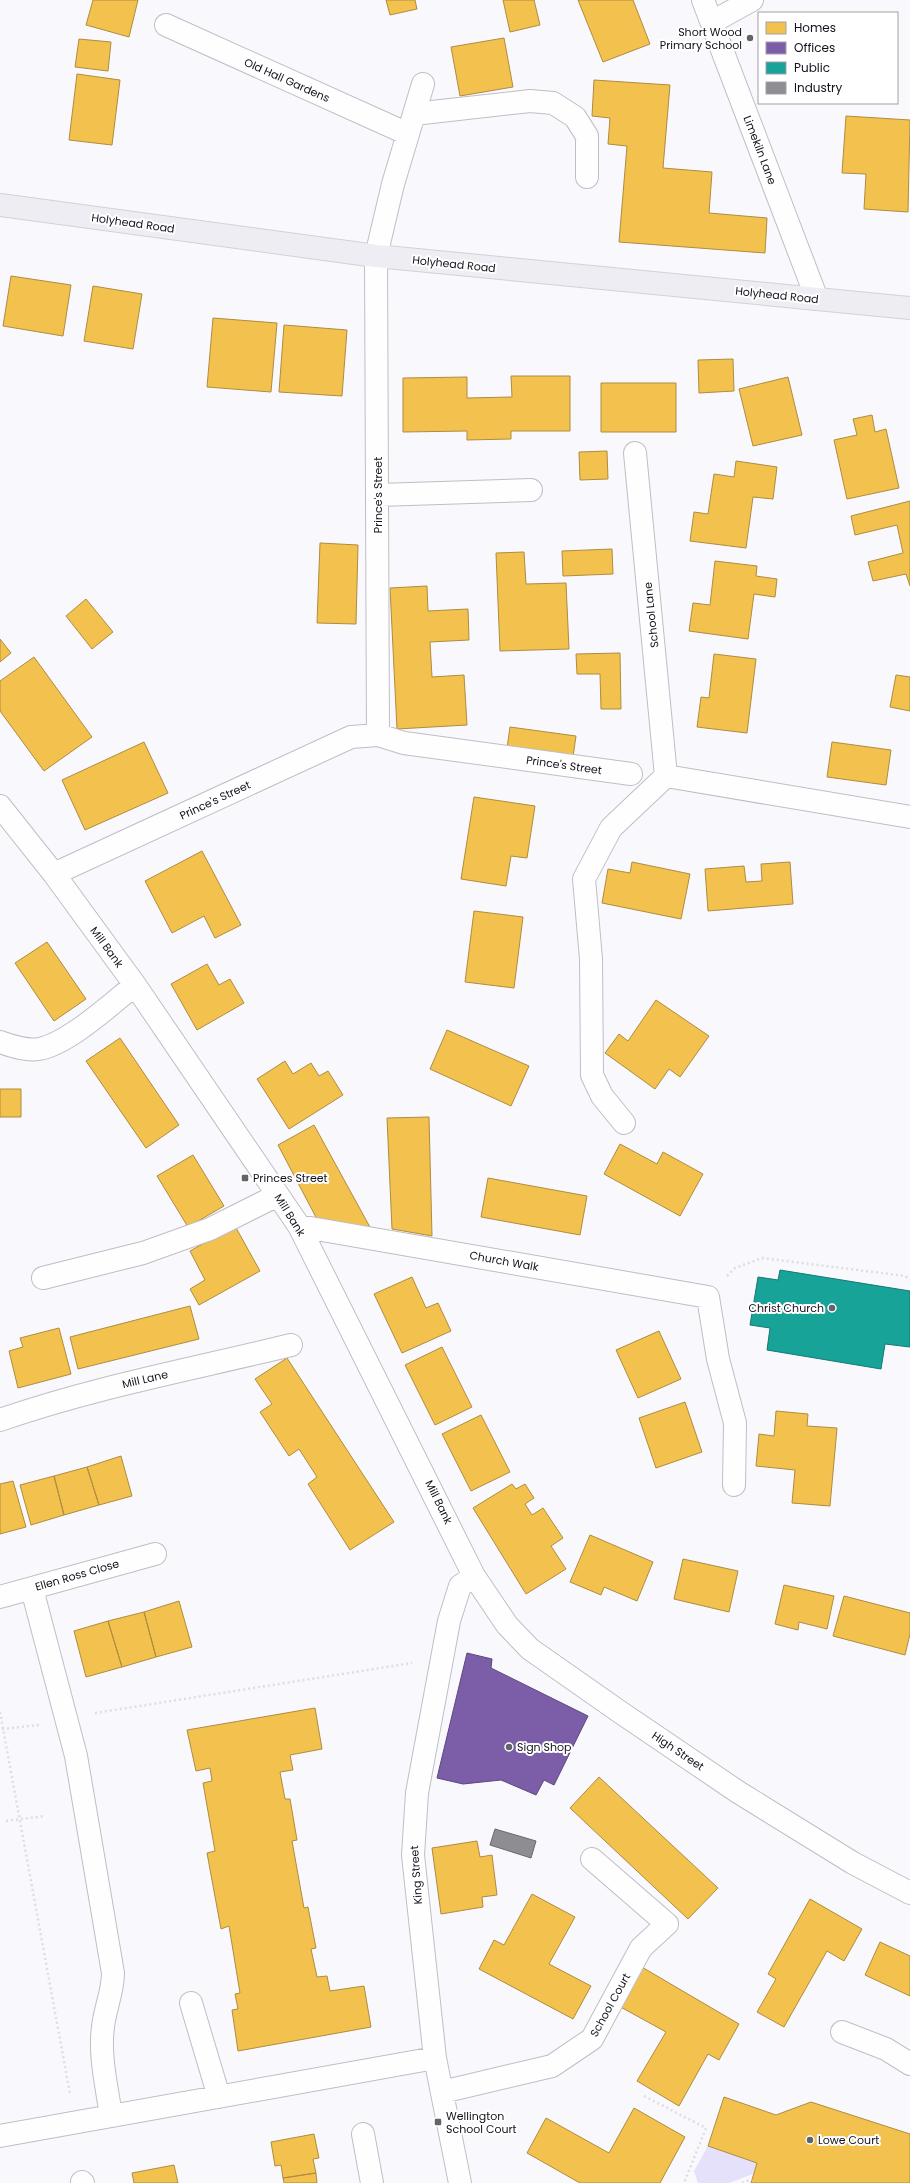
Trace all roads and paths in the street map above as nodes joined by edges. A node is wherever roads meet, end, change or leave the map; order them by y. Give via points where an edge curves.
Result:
1 (703, 0) edge
2 (752, 0) edge
3 (712, 22) junction
4 (166, 25) dead end
5 (423, 84) dead end
6 (411, 124) junction
7 (587, 177) dead end
8 (0, 205) edge
9 (376, 256) junction
10 (817, 299) junction
11 (910, 308) edge
12 (635, 453) dead end
13 (531, 490) dead end
14 (378, 495) junction
15 (378, 734) junction
16 (631, 774) dead end
17 (666, 776) junction
18 (0, 806) edge
19 (910, 816) edge
20 (54, 874) junction
21 (135, 985) junction
22 (0, 1042) edge
23 (624, 1123) dead end
24 (278, 1195) junction
25 (299, 1226) junction
26 (43, 1278) dead end
27 (910, 1280) edge
28 (708, 1297) junction
29 (291, 1345) dead end
30 (0, 1420) edge
31 (734, 1485) dead end
32 (155, 1554) dead end
33 (474, 1576) junction
34 (32, 1589) junction
35 (0, 1597) edge
36 (442, 1658) junction
37 (0, 1712) edge
38 (89, 1714) dead end
39 (41, 1724) dead end
40 (2, 1729) junction
41 (46, 1816) dead end
42 (20, 1819) junction
43 (6, 1821) dead end
44 (592, 1859) dead end
45 (910, 1893) edge
46 (191, 2003) dead end
47 (842, 2032) dead end
48 (435, 2058) junction
49 (910, 2064) edge
50 (442, 2092) junction
51 (644, 2096) dead end
52 (219, 2097) junction
53 (71, 2102) dead end
54 (111, 2116) junction
55 (363, 2134) dead end
56 (0, 2136) edge
57 (752, 2180) dead end
58 (372, 2183) edge
59 (460, 2183) edge
60 (684, 2183) edge
61 (742, 2183) edge

1 - 3 street, Limekiln Lane
2 - 3 street
3 - 10 street, Limekiln Lane
4 - 6 street, Old Hall Gardens
5 - 6 street
6 - 7 street via 524,101 553,103 576,117 587,136
6 - 9 street via 392,184
8 - 9 main road, Holyhead Road
9 - 10 main road, Holyhead Road
9 - 14 street, Prince's Street
10 - 11 main road, Holyhead Road
12 - 17 street, School Lane
13 - 14 street
14 - 15 street, Prince's Street
15 - 16 street, Prince's Street via 404,743
15 - 20 street, Prince's Street via 351,737
17 - 19 street
17 - 23 street via 611,828 584,879 592,960 592,1075 602,1096
18 - 20 street, Mill Bank
20 - 21 street, Mill Bank
21 - 22 street via 59,1043 38,1049
21 - 24 street, Mill Bank
24 - 25 street, Mill Bank
24 - 26 street via 203,1232 143,1253
25 - 28 street, Church Walk
25 - 33 street, Mill Bank
27 - 28 path via 905,1276 762,1258 735,1268
28 - 31 street via 718,1358 735,1423
29 - 30 street, Mill Lane via 42,1405
32 - 34 street, Ellen Ross Close
33 - 36 street, King Street via 460,1586 449,1621
33 - 45 street, High Street via 507,1625 530,1649 738,1792 853,1864
34 - 35 street, Ellen Ross Close
34 - 54 street via 76,1756 113,1973 112,1993 103,2026 102,2041
36 - 38 path
36 - 48 street, King Street via 417,1793 413,1855
37 - 40 path
39 - 40 path
40 - 42 path
41 - 42 path
42 - 43 path
42 - 53 path
44 - 50 street, School Court via 667,1924 641,1948 592,2039 552,2066
46 - 52 street
47 - 49 street via 886,2048
48 - 50 street, King Street
48 - 52 street
50 - 59 street, King Street
51 - 60 path via 706,2128
52 - 54 street
54 - 56 street
55 - 58 street
57 - 61 path

